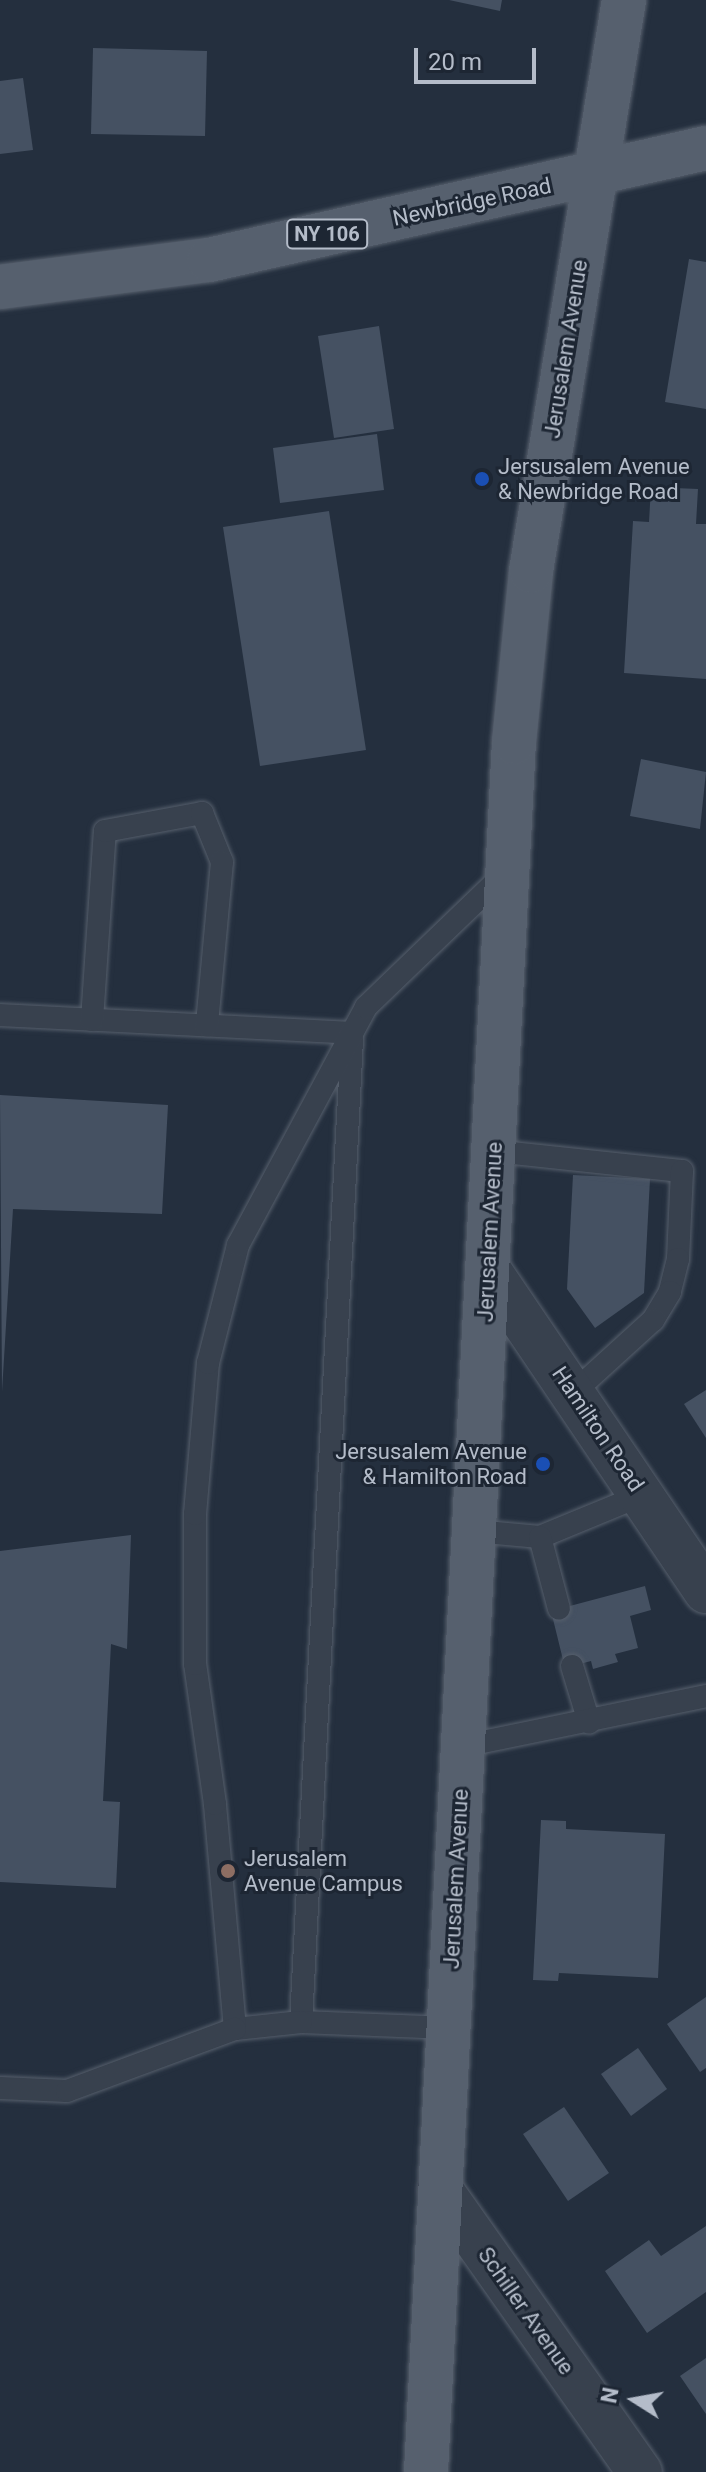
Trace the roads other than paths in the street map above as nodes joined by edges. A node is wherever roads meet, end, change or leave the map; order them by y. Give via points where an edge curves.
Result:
1 (624, 0) edge
2 (706, 148) edge
3 (594, 175) junction
4 (0, 287) edge
5 (507, 871) junction
6 (0, 1015) edge
7 (92, 1020) junction
8 (207, 1025) junction
9 (352, 1033) junction
10 (494, 1151) junction
11 (488, 1269) junction
12 (575, 1391) junction
13 (642, 1495) junction
14 (474, 1531) junction
15 (540, 1537) junction
16 (703, 1581) edge
17 (559, 1609) dead end
18 (572, 1666) dead end
19 (706, 1696) edge
20 (589, 1722) junction
21 (463, 1746) junction
22 (301, 2022) junction
23 (449, 2028) junction
24 (235, 2029) junction
25 (0, 2088) edge
26 (440, 2189) junction
27 (426, 2472) edge
28 (640, 2472) edge

1 - 3 main road, Jerusalem Avenue
2 - 3 main road, Newbridge Road
3 - 4 main road, Newbridge Road / NY 106 via 209,260
3 - 5 main road, Jerusalem Avenue via 531,571
5 - 9 lane via 366,1007
5 - 10 main road, Jerusalem Avenue
6 - 7 lane
7 - 8 lane
7 - 8 lane via 105,831 202,813 222,862
8 - 9 lane
9 - 22 lane
9 - 24 lane via 238,1245 208,1363 195,1514 195,1664 215,1804
10 - 11 main road, Jerusalem Avenue
10 - 12 lane via 682,1171 678,1259 670,1292 653,1320
11 - 12 street, Hamilton Road
11 - 14 main road, Jerusalem Avenue
12 - 13 street, Hamilton Road
13 - 15 lane
13 - 16 street, Hamilton Road
14 - 15 lane
14 - 21 main road, Jerusalem Avenue
15 - 17 lane
18 - 20 lane
19 - 20 lane
20 - 21 lane
21 - 23 main road, Jerusalem Avenue
22 - 23 lane
22 - 24 lane
23 - 26 main road, Jerusalem Avenue
24 - 25 lane via 67,2091
26 - 27 main road, Jerusalem Avenue
26 - 28 street, Schiller Avenue

